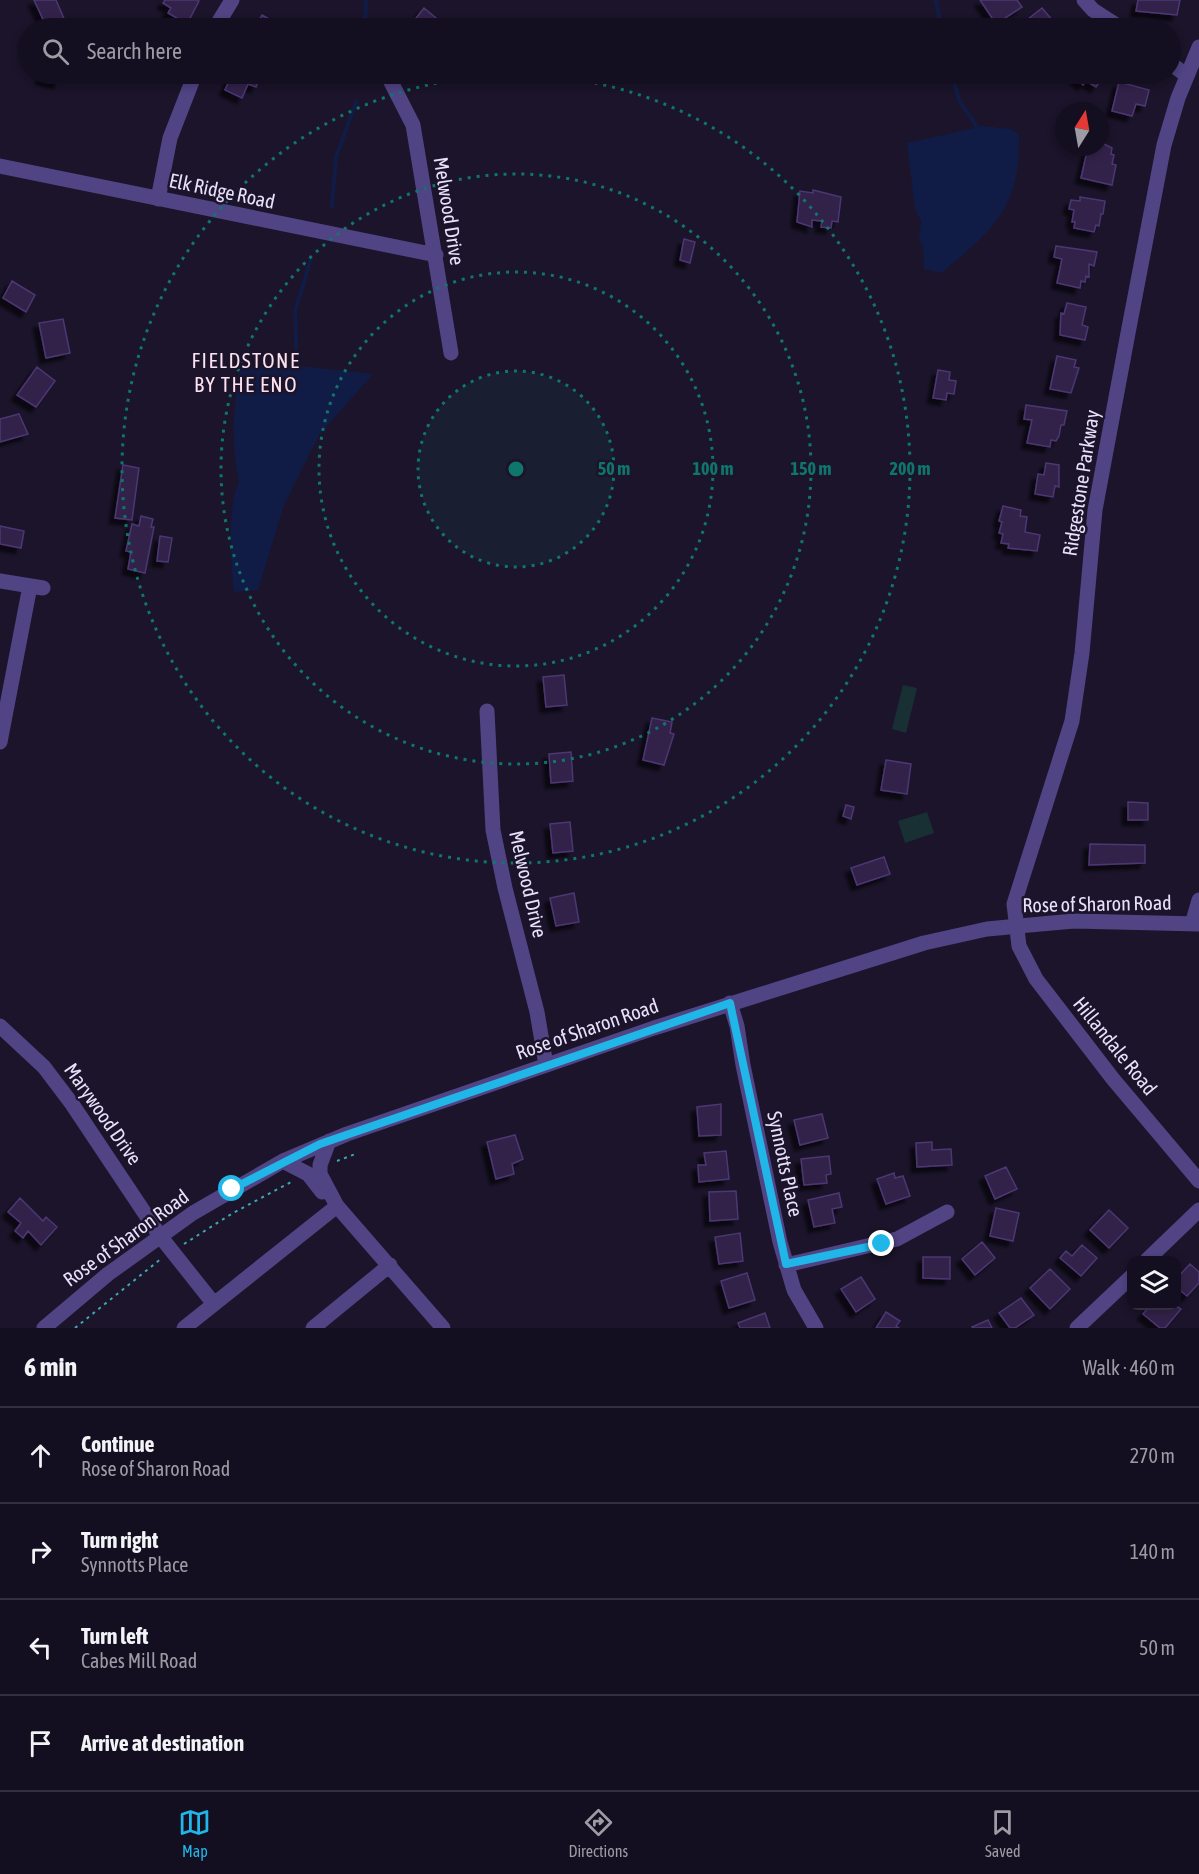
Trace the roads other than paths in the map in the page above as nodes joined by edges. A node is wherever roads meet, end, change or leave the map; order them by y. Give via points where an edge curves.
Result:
1 (232, 0) edge
2 (1084, 0) edge
3 (221, 18) edge
4 (1104, 18) edge
5 (1199, 47) edge
6 (1181, 71) edge
7 (1186, 75) junction
8 (191, 84) edge
9 (392, 84) edge
10 (0, 166) edge
11 (158, 199) junction
12 (436, 255) junction
13 (451, 353) dead end
14 (0, 581) edge
15 (487, 711) dead end
16 (0, 742) edge
17 (1199, 900) edge
18 (1195, 924) edge
19 (1016, 926) junction
20 (730, 1003) junction
21 (0, 1026) edge
22 (546, 1065) junction
23 (329, 1141) junction
24 (283, 1161) junction
25 (1199, 1181) edge
26 (336, 1203) junction
27 (1199, 1210) edge
28 (946, 1212) dead end
29 (160, 1236) junction
30 (1151, 1256) edge
31 (786, 1264) junction
32 (390, 1265) junction
33 (1127, 1280) edge
34 (214, 1304) junction
35 (44, 1328) edge
36 (184, 1328) edge
37 (313, 1328) edge
38 (443, 1328) edge
39 (816, 1328) edge
40 (1077, 1328) edge

1 - 3 street
2 - 4 street
5 - 7 street, Ridgestone Parkway
6 - 7 street
7 - 19 street, Ridgestone Parkway via 1163,153 1095,510 1073,713 1014,904
8 - 11 street via 170,138
9 - 12 street, Melwood Drive via 413,125
10 - 11 street, Elk Ridge Road
11 - 12 street, Elk Ridge Road
12 - 13 street, Melwood Drive
14 - 16 street via 36,587
15 - 22 street, Melwood Drive via 493,830
17 - 18 street
18 - 19 street, Rose of Sharon Road via 1074,921
19 - 20 street, Rose of Sharon Road via 924,943
19 - 25 street, Hillandale Road via 1019,946 1036,979
20 - 22 street, Rose of Sharon Road
20 - 31 street, Synnotts Place
21 - 29 street, Marywood Drive via 44,1067
22 - 23 street, Rose of Sharon Road
23 - 24 street, Rose of Sharon Road
23 - 26 street via 320,1174
24 - 26 street via 308,1174 326,1197
24 - 29 street, Rose of Sharon Road
26 - 32 street
26 - 34 street
27 - 30 street
28 - 31 street via 897,1239
29 - 34 street, Marywood Drive
29 - 35 street, Rose of Sharon Road
31 - 39 street, Synnotts Place via 802,1307
32 - 37 street
32 - 38 street
33 - 40 street
34 - 36 street

